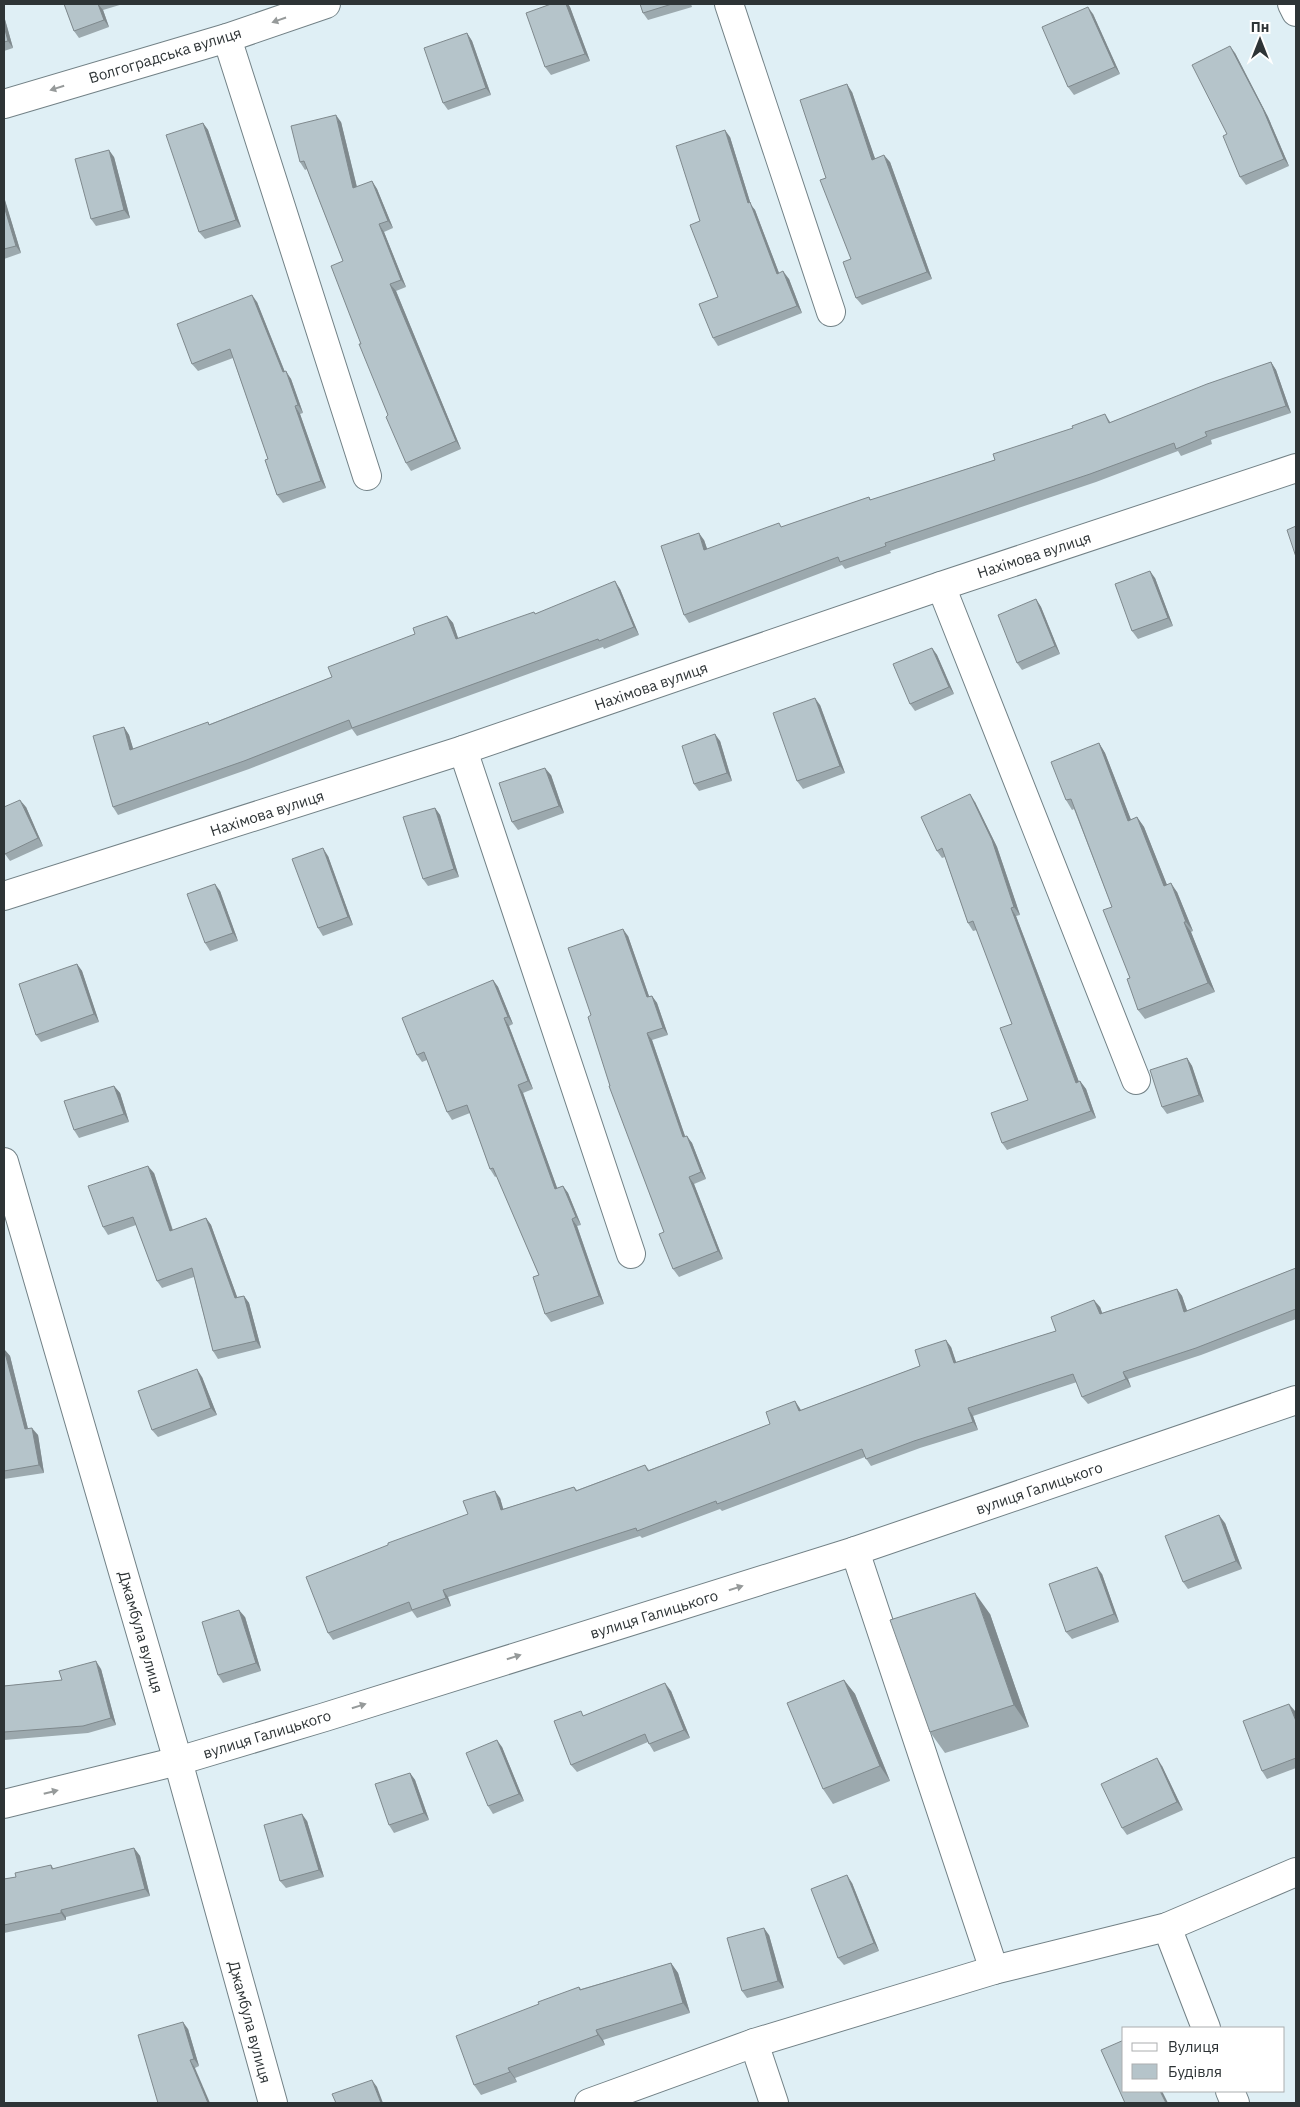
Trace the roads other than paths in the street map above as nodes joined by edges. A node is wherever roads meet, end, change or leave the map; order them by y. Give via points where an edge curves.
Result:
1 (326, 4) edge
2 (729, 4) edge
3 (1292, 4) edge
4 (1296, 12) edge
5 (227, 38) junction
6 (4, 104) edge
7 (831, 312) dead end
8 (1296, 468) edge
9 (367, 476) dead end
10 (941, 586) junction
11 (463, 750) junction
12 (4, 896) edge
13 (1136, 1080) dead end
14 (4, 1162) edge
15 (631, 1254) dead end
16 (1296, 1400) edge
17 (855, 1551) junction
18 (178, 1762) junction
19 (4, 1804) edge
20 (1296, 1872) edge
21 (1167, 1927) junction
22 (994, 1970) junction
23 (1206, 2027) edge
24 (754, 2043) junction
25 (272, 2103) edge
26 (589, 2103) edge
27 (774, 2103) edge

1 -> 5 street, Волгоградська вулиця
2 - 7 street
3 - 4 street
5 -> 6 street, Волгоградська вулиця
5 - 9 street
8 - 10 street, Нахімова вулиця
10 - 11 street, Нахімова вулиця
10 - 13 street
11 - 12 street, Нахімова вулиця
11 - 15 street
14 - 18 street, Джамбула вулиця
16 - 17 street, вулиця Галицького
18 -> 17 street, вулиця Галицького
17 - 22 street
19 -> 18 street, вулиця Галицького
18 - 25 street, Джамбула вулиця
20 - 21 street
21 - 22 street
21 - 23 street
22 - 24 street
24 - 26 street
24 - 27 street

